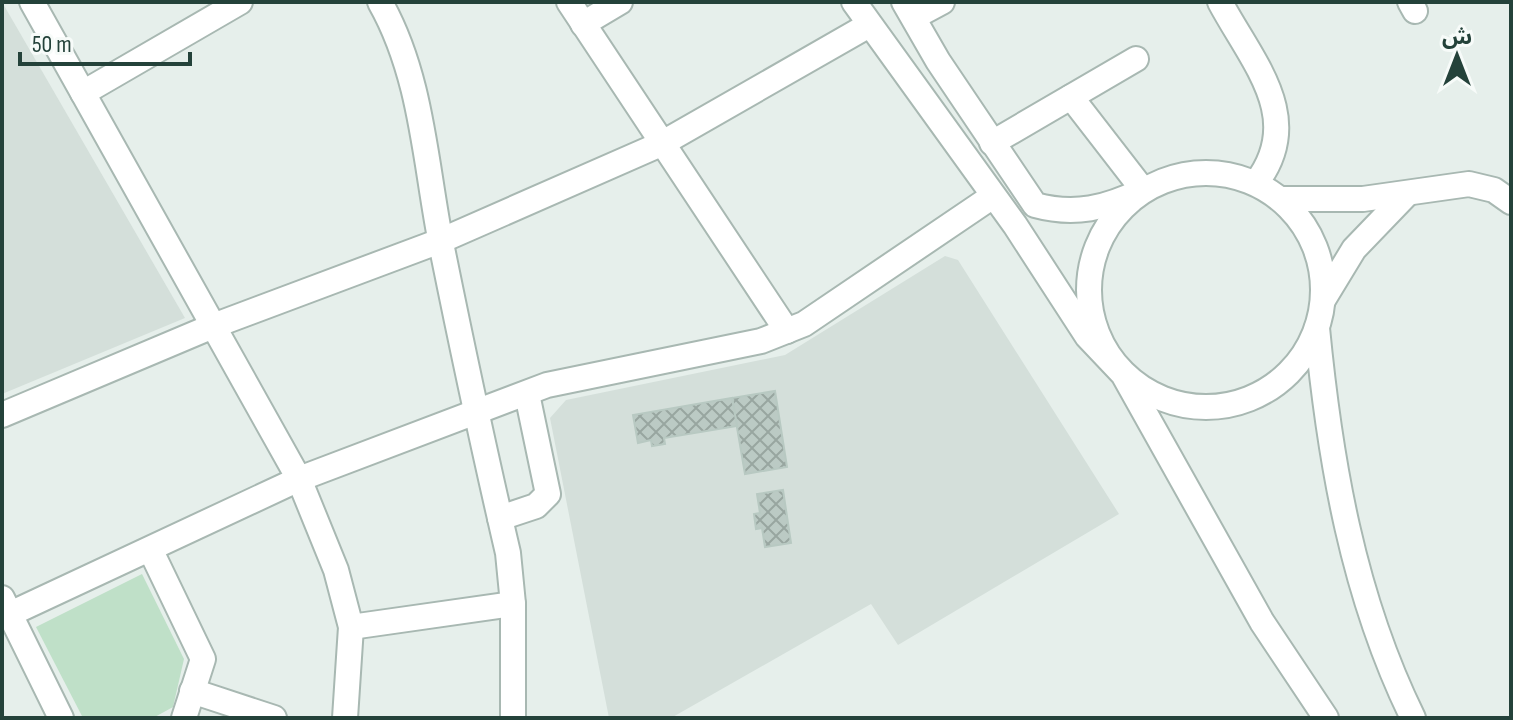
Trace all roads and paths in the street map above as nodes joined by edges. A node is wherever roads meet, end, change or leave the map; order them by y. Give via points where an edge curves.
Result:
1 (32, 2) edge
2 (240, 2) edge
3 (380, 2) edge
4 (569, 2) edge
5 (620, 2) edge
6 (854, 2) edge
7 (942, 2) edge
8 (1220, 2) edge
9 (909, 9) edge
10 (583, 24) junction
11 (869, 25) junction
12 (1136, 59) dead end
13 (83, 93) junction
14 (1071, 97) junction
15 (992, 143) junction
16 (661, 144) junction
17 (1256, 183) junction
18 (1143, 190) junction
19 (993, 196) junction
20 (1405, 196) junction
21 (1281, 199) junction
22 (1511, 202) edge
23 (440, 241) junction
24 (1323, 300) junction
25 (213, 326) junction
26 (1317, 328) junction
27 (787, 331) junction
28 (1123, 374) junction
29 (527, 394) junction
30 (476, 411) junction
31 (2, 415) edge
32 (299, 479) junction
33 (500, 518) junction
34 (151, 551) junction
35 (513, 604) junction
36 (6, 606) edge
37 (351, 627) junction
38 (192, 691) junction
39 (61, 718) edge
40 (184, 718) edge
41 (274, 718) edge
42 (345, 718) edge
43 (513, 718) edge
44 (1326, 718) edge
45 (1413, 718) edge

1 - 13 street
2 - 13 street
3 - 23 street via 396,30 414,89
4 - 10 street
5 - 10 street
6 - 11 street
7 - 9 street
8 - 17 street via 1278,109 1276,145
9 - 15 street
10 - 16 street
11 - 16 street
11 - 19 street
12 - 14 street
13 - 25 street
14 - 15 street
14 - 18 street
15 - 18 street via 1035,205 1096,209
16 - 23 street
16 - 27 street
17 - 18 street via 1199,172 1169,177
17 - 21 street
18 - 28 street via 1109,223 1097,243 1088,278 1089,313 1102,346
19 - 27 street via 820,316
19 - 28 street via 1087,336
20 - 21 street
20 - 22 street via 1469,184 1494,190
20 - 24 street via 1354,249
21 - 24 street via 1315,245
23 - 25 street
23 - 30 street
24 - 26 street
25 - 31 street
25 - 32 street
26 - 28 street via 1302,358 1279,382 1249,399 1217,407 1161,398
26 - 45 street via 1327,426 1351,545 1380,642
27 - 29 street via 761,341 561,380
28 - 44 street via 1262,622
29 - 30 street
29 - 33 street via 548,494 536,506
30 - 32 street
30 - 33 street
32 - 34 street
32 - 37 street via 336,570
33 - 35 street
34 - 36 street
34 - 38 street via 203,659
35 - 37 street
35 - 43 street
36 - 39 street
37 - 42 street
38 - 40 street
38 - 41 street

